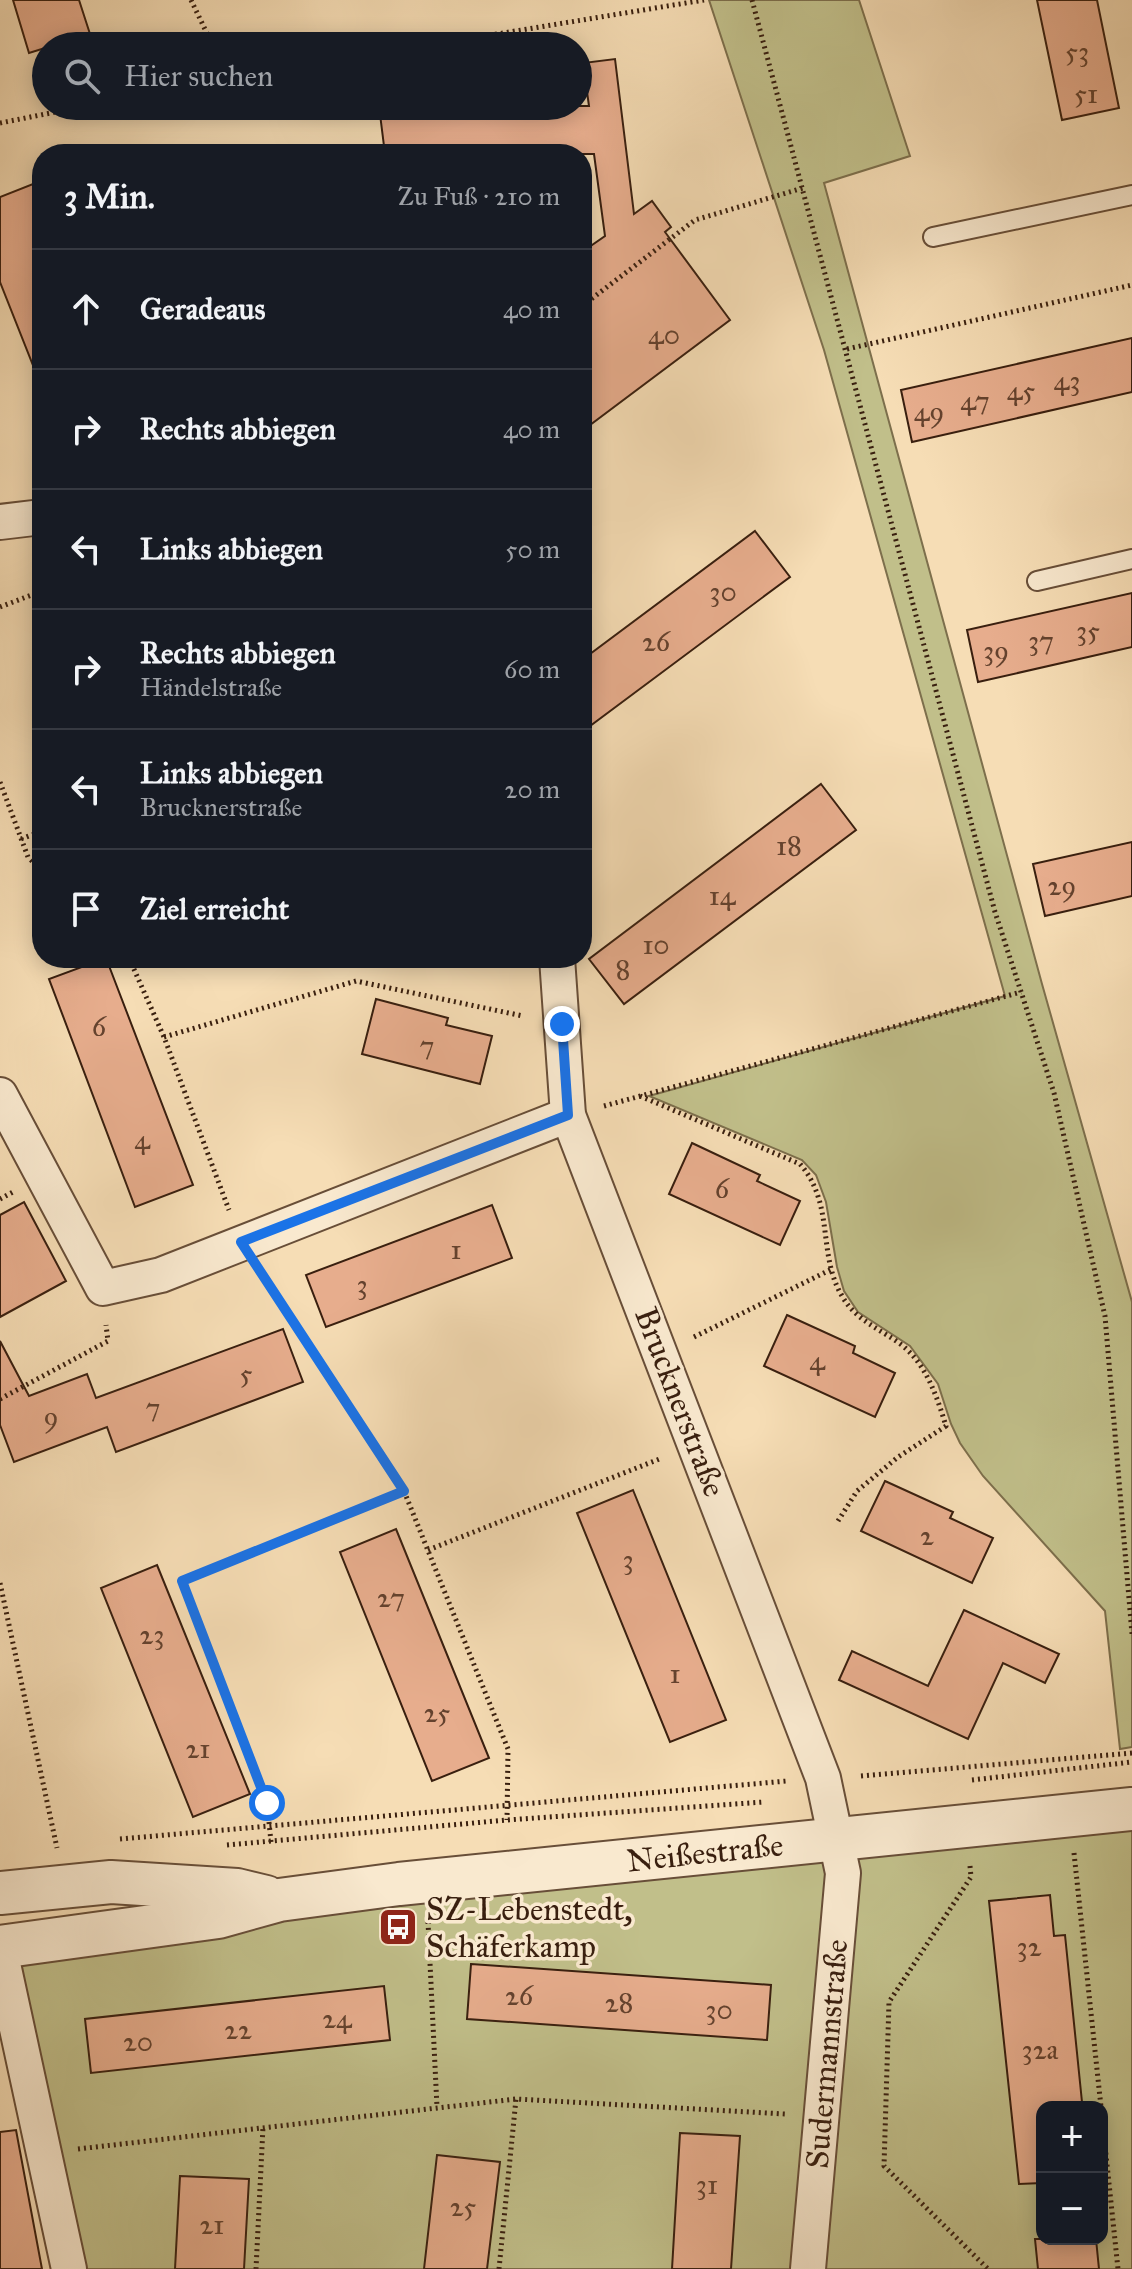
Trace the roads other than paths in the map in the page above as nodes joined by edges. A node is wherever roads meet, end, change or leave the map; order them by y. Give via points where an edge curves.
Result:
1 (1132, 195) edge
2 (933, 237) dead end
3 (32, 518) edge
4 (0, 522) edge
5 (1132, 559) edge
6 (1037, 581) dead end
7 (558, 968) edge
8 (0, 1095) edge
9 (568, 1115) junction
10 (1132, 1809) edge
11 (836, 1840) junction
12 (0, 1893) edge
13 (279, 1900) junction
14 (1, 1954) edge
15 (69, 2269) edge
16 (808, 2269) edge

1 - 2 lane
3 - 4 street
5 - 6 lane
7 - 9 street, Brucknerstraße
8 - 9 street via 103,1288 161,1275
9 - 11 street, Brucknerstraße via 823,1778
10 - 11 street, Neißestraße
11 - 13 street, Neißestraße
11 - 16 street, Sudermannstraße via 843,1873
12 - 13 street, Neißestraße via 111,1882 237,1890
13 - 14 street, Neißestraße via 218,1917
14 - 15 street

